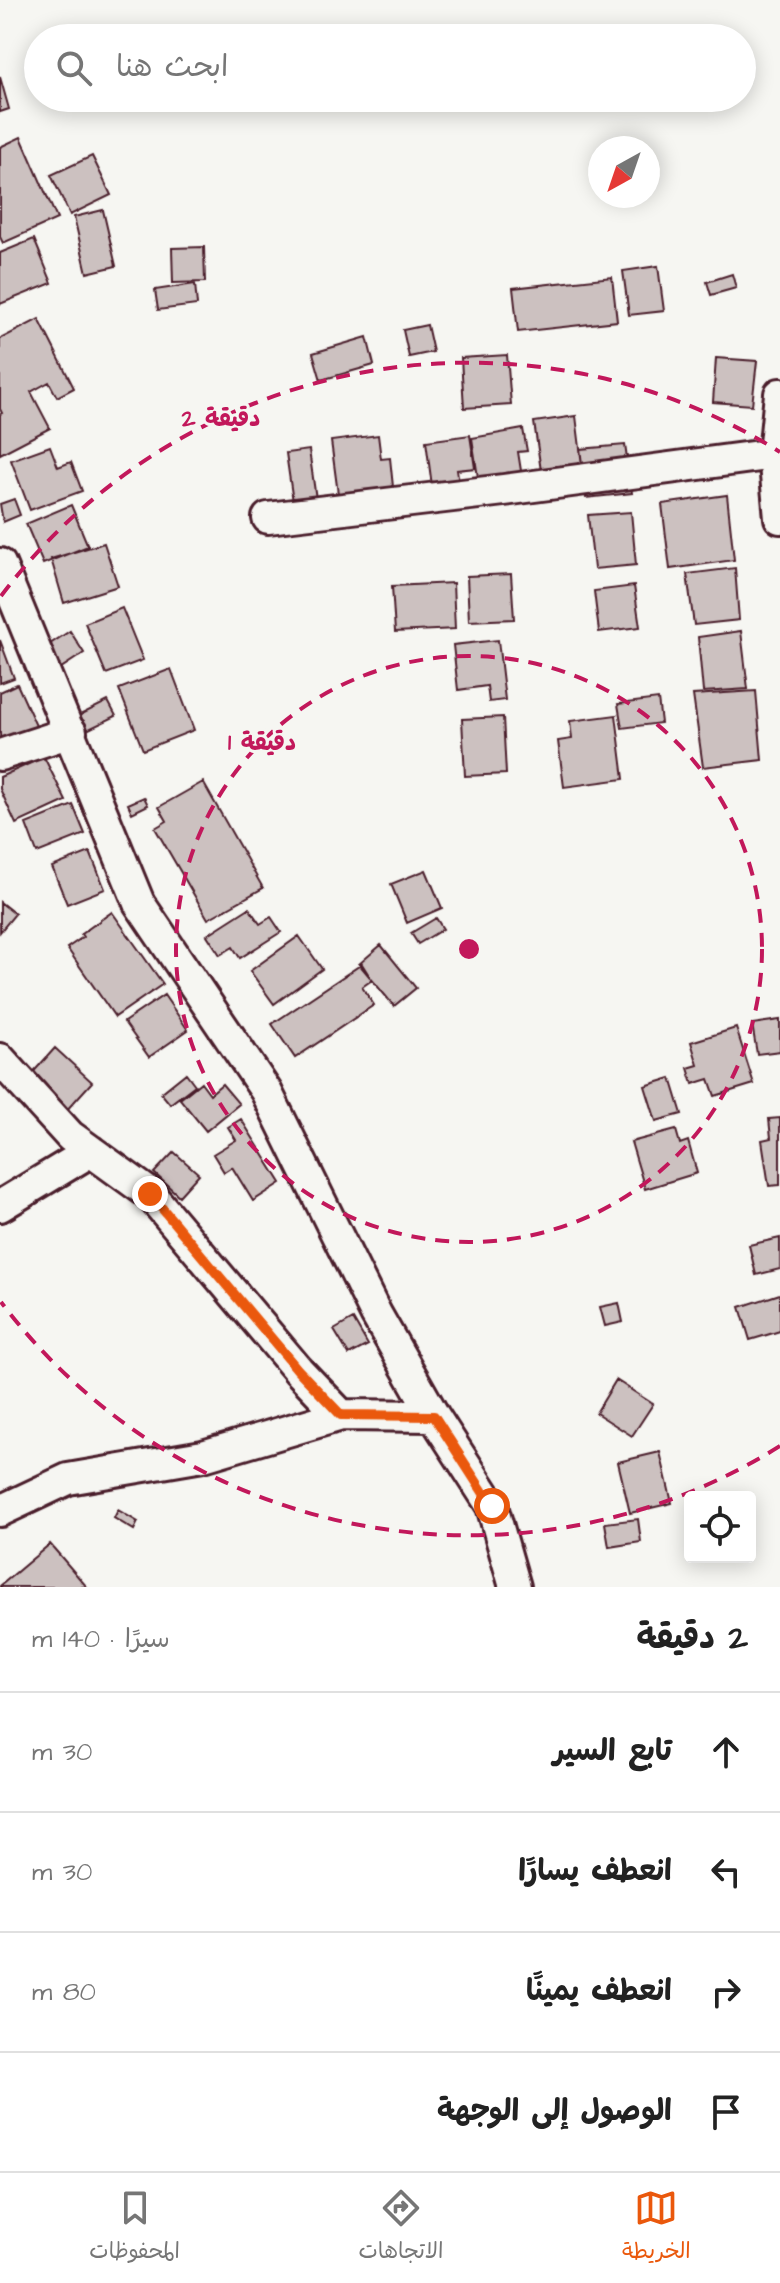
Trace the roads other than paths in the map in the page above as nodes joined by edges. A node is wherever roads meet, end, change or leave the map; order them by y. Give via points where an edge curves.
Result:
1 (779, 407) edge
2 (774, 454) junction
3 (268, 518) dead end
4 (780, 518) edge
5 (0, 564) edge
6 (71, 732) junction
7 (0, 755) edge
8 (0, 1059) edge
9 (91, 1151) junction
10 (0, 1206) edge
11 (341, 1415) junction
12 (434, 1416) junction
13 (0, 1511) edge
14 (515, 1587) edge

1 - 2 street
2 - 3 street
2 - 4 street
5 - 6 street
6 - 7 street
6 - 12 street via 139,903 266,1091 376,1314
8 - 9 street via 70,1136
9 - 10 street
9 - 11 street via 150,1194
11 - 12 street
11 - 13 street via 203,1456 68,1479
12 - 14 street via 492,1506

